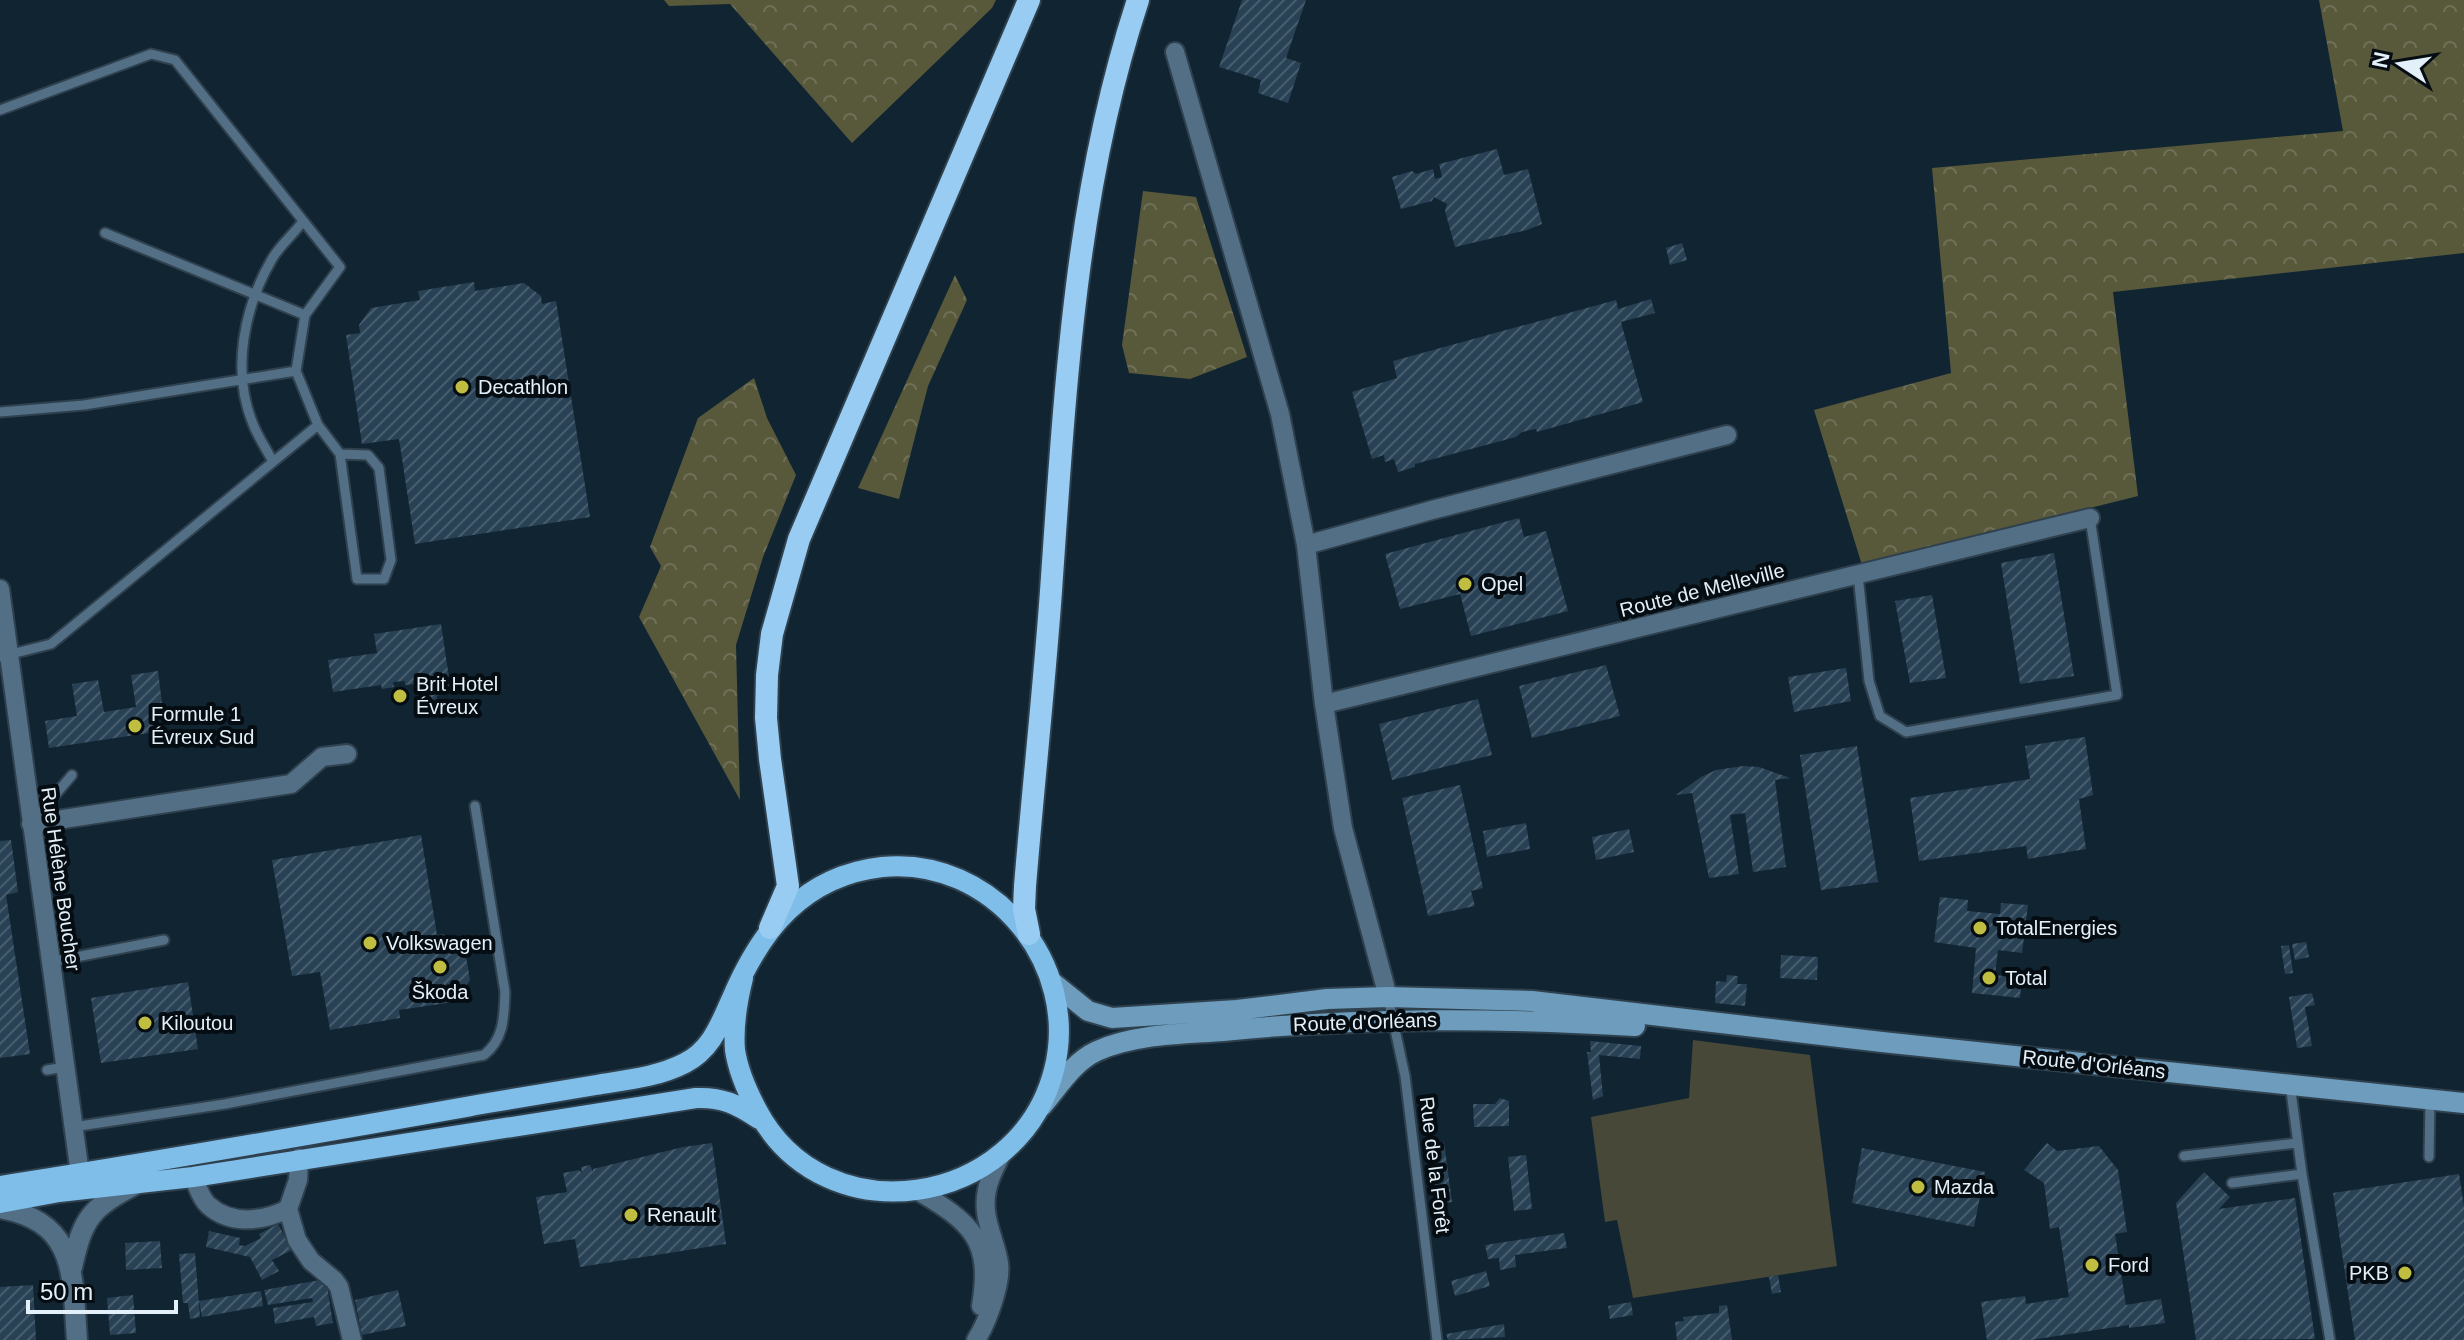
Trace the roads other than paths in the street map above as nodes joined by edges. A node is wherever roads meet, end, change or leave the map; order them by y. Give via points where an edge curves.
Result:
1 (1029, 0) edge
2 (1138, 0) edge
3 (1175, 52) dead end
4 (0, 110) edge
5 (303, 221) junction
6 (105, 233) dead end
7 (254, 294) junction
8 (305, 315) junction
9 (296, 371) junction
10 (242, 380) junction
11 (0, 412) edge
12 (318, 425) junction
13 (1727, 435) dead end
14 (340, 454) junction
15 (273, 462) junction
16 (2090, 518) joint
17 (1306, 545) junction
18 (1858, 575) junction
19 (0, 589) edge
20 (4, 656) edge
21 (1324, 704) junction
22 (347, 754) dead end
23 (72, 775) dead end
24 (475, 806) dead end
25 (31, 824) junction
26 (770, 928) junction
27 (1029, 934) junction
28 (164, 940) dead end
29 (50, 962) junction
30 (743, 978) junction
31 (1052, 982) junction
32 (1388, 997) junction
33 (1394, 1019) junction
34 (1723, 1024) junction
35 (2290, 1084) junction
36 (2430, 1100) junction
37 (2464, 1103) edge
38 (1036, 1113) junction
39 (762, 1121) junction
40 (73, 1127) junction
41 (2297, 1143) junction
42 (1001, 1155) junction
43 (2184, 1156) dead end
44 (2429, 1157) dead end
45 (299, 1158) junction
46 (80, 1174) junction
47 (2302, 1174) junction
48 (193, 1177) junction
49 (2232, 1183) dead end
50 (136, 1184) junction
51 (0, 1186) edge
52 (918, 1191) junction
53 (0, 1206) edge
54 (288, 1209) junction
55 (72, 1267) junction
56 (77, 1340) edge
57 (352, 1340) edge
58 (976, 1340) edge
59 (1437, 1340) edge
60 (2330, 1340) edge

1 - 26 highway via 810,511 783,591 772,634 766,718 788,886
2 - 27 highway via 1108,104 1084,226 1068,354 1025,886
3 - 17 street via 1280,414
4 - 5 lane via 151,54 175,60
5 - 7 lane via 273,256
5 - 8 lane via 340,267
6 - 7 lane
7 - 8 lane
7 - 10 lane via 243,338
8 - 9 lane
9 - 10 lane
9 - 12 lane
10 - 11 lane via 84,405
10 - 15 lane via 252,424
12 - 14 lane
12 - 15 lane
13 - 17 street
14 - 14 lane via 368,455 379,468 391,560 384,579 357,579
15 - 20 lane via 51,644
16 - 18 street, Route de Melleville
16 - 18 lane via 2117,695 1906,732 1880,716 1869,681
17 - 21 street
18 - 21 street, Route de Melleville
19 - 20 street, Rue Hélène Boucher
20 - 25 street, Rue Hélène Boucher via 22,801
21 - 32 street via 1343,828
22 - 25 street via 322,757 291,784
23 - 25 lane
24 - 40 lane via 505,992 497,1045 484,1055
25 - 29 street, Rue Hélène Boucher
26 - 27 main road via 821,885 852,873 906,867 950,875 980,889
26 - 30 main road
27 - 31 main road
28 - 29 lane
29 - 40 street, Rue Hélène Boucher via 56,1069
30 - 39 main road via 735,1014 736,1052 745,1088
30 - 46 main road via 709,1044 691,1060 657,1074
31 - 32 main road, Route d'Orléans via 1088,1011 1112,1018
31 - 38 main road via 1059,1026 1054,1071
32 - 33 lane, Rue de la Forêt
32 - 34 main road, Route d'Orléans via 1532,1001
33 - 34 main road, Route d'Orléans via 1668,1028
33 - 38 main road, Route d'Orléans via 1312,1022 1122,1043 1079,1060
33 - 59 lane, Rue de la Forêt
34 - 35 main road, Route d'Orléans
35 - 36 main road, Route d'Orléans
35 - 41 lane
36 - 37 main road, Route d'Orléans
36 - 44 lane
38 - 42 main road
39 - 45 main road via 735,1102 696,1098
39 - 52 main road via 797,1159 842,1183 893,1193
40 - 46 street, Rue Hélène Boucher
41 - 43 lane
41 - 47 lane
42 - 52 main road via 976,1172
42 - 58 street via 986,1203 999,1274 986,1325
45 - 48 main road
45 - 54 street
46 - 51 main road
47 - 49 lane
47 - 60 lane
48 - 50 main road
48 - 54 street via 206,1204 222,1214 252,1221
50 - 53 main road via 59,1192
50 - 55 street via 93,1211
52 - 58 street via 958,1217 979,1242 984,1287
53 - 55 street via 44,1225 59,1238
54 - 57 street via 297,1240 339,1287
55 - 56 street

